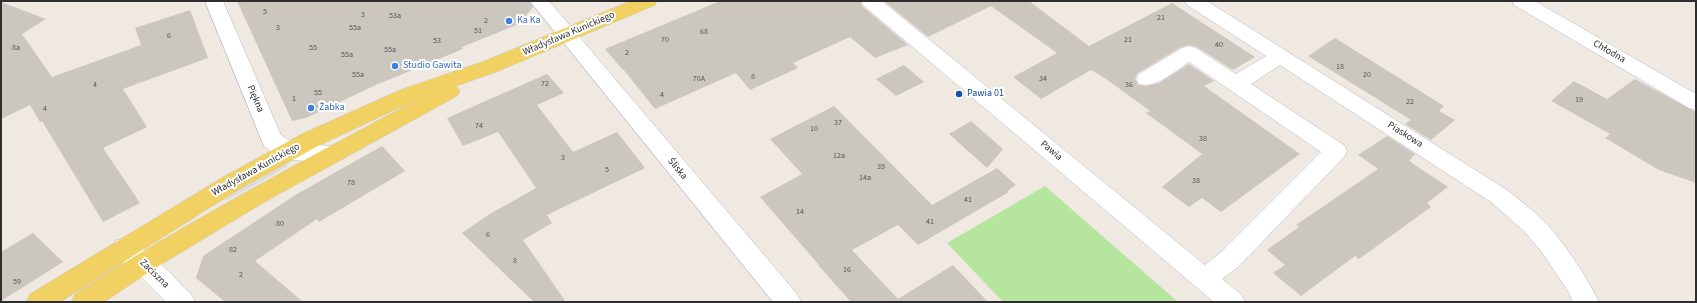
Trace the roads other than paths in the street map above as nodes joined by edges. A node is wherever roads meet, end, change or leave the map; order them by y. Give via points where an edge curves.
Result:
1 (214, 1) edge
2 (539, 1) edge
3 (648, 1) edge
4 (870, 1) edge
5 (1194, 1) edge
6 (1521, 1) edge
7 (566, 35) junction
8 (1281, 56) junction
9 (489, 67) junction
10 (1146, 79) dead end
11 (1236, 84) junction
12 (1696, 103) edge
13 (288, 151) junction
14 (331, 154) junction
15 (124, 248) junction
16 (143, 264) junction
17 (1204, 279) junction
18 (39, 302) edge
19 (84, 302) edge
20 (182, 302) edge
21 (788, 302) edge
22 (1232, 302) edge
23 (1586, 302) edge

1 - 13 street, Piękna via 272,140
2 - 7 street, Śliska
3 - 7 main road, Władysława Kunickiego
4 - 17 street, Pawia
5 - 8 street, Piaskowa
6 - 12 street, Chłodna
7 - 9 main road, Władysława Kunickiego
7 - 21 street, Śliska
8 - 11 street
8 - 23 street, Piaskowa via 1499,196 1532,224 1577,284
9 - 13 main road, Władysława Kunickiego via 408,95
9 - 14 main road, Władysława Kunickiego via 442,96
10 - 11 street via 1190,53
11 - 17 street via 1336,151 1229,260
13 - 14 street
13 - 15 main road, Władysława Kunickiego
14 - 16 main road, Władysława Kunickiego
15 - 16 street, Zaciszna
15 - 18 main road, Władysława Kunickiego
16 - 19 main road, Władysława Kunickiego
16 - 20 street, Zaciszna
17 - 22 street, Pawia

